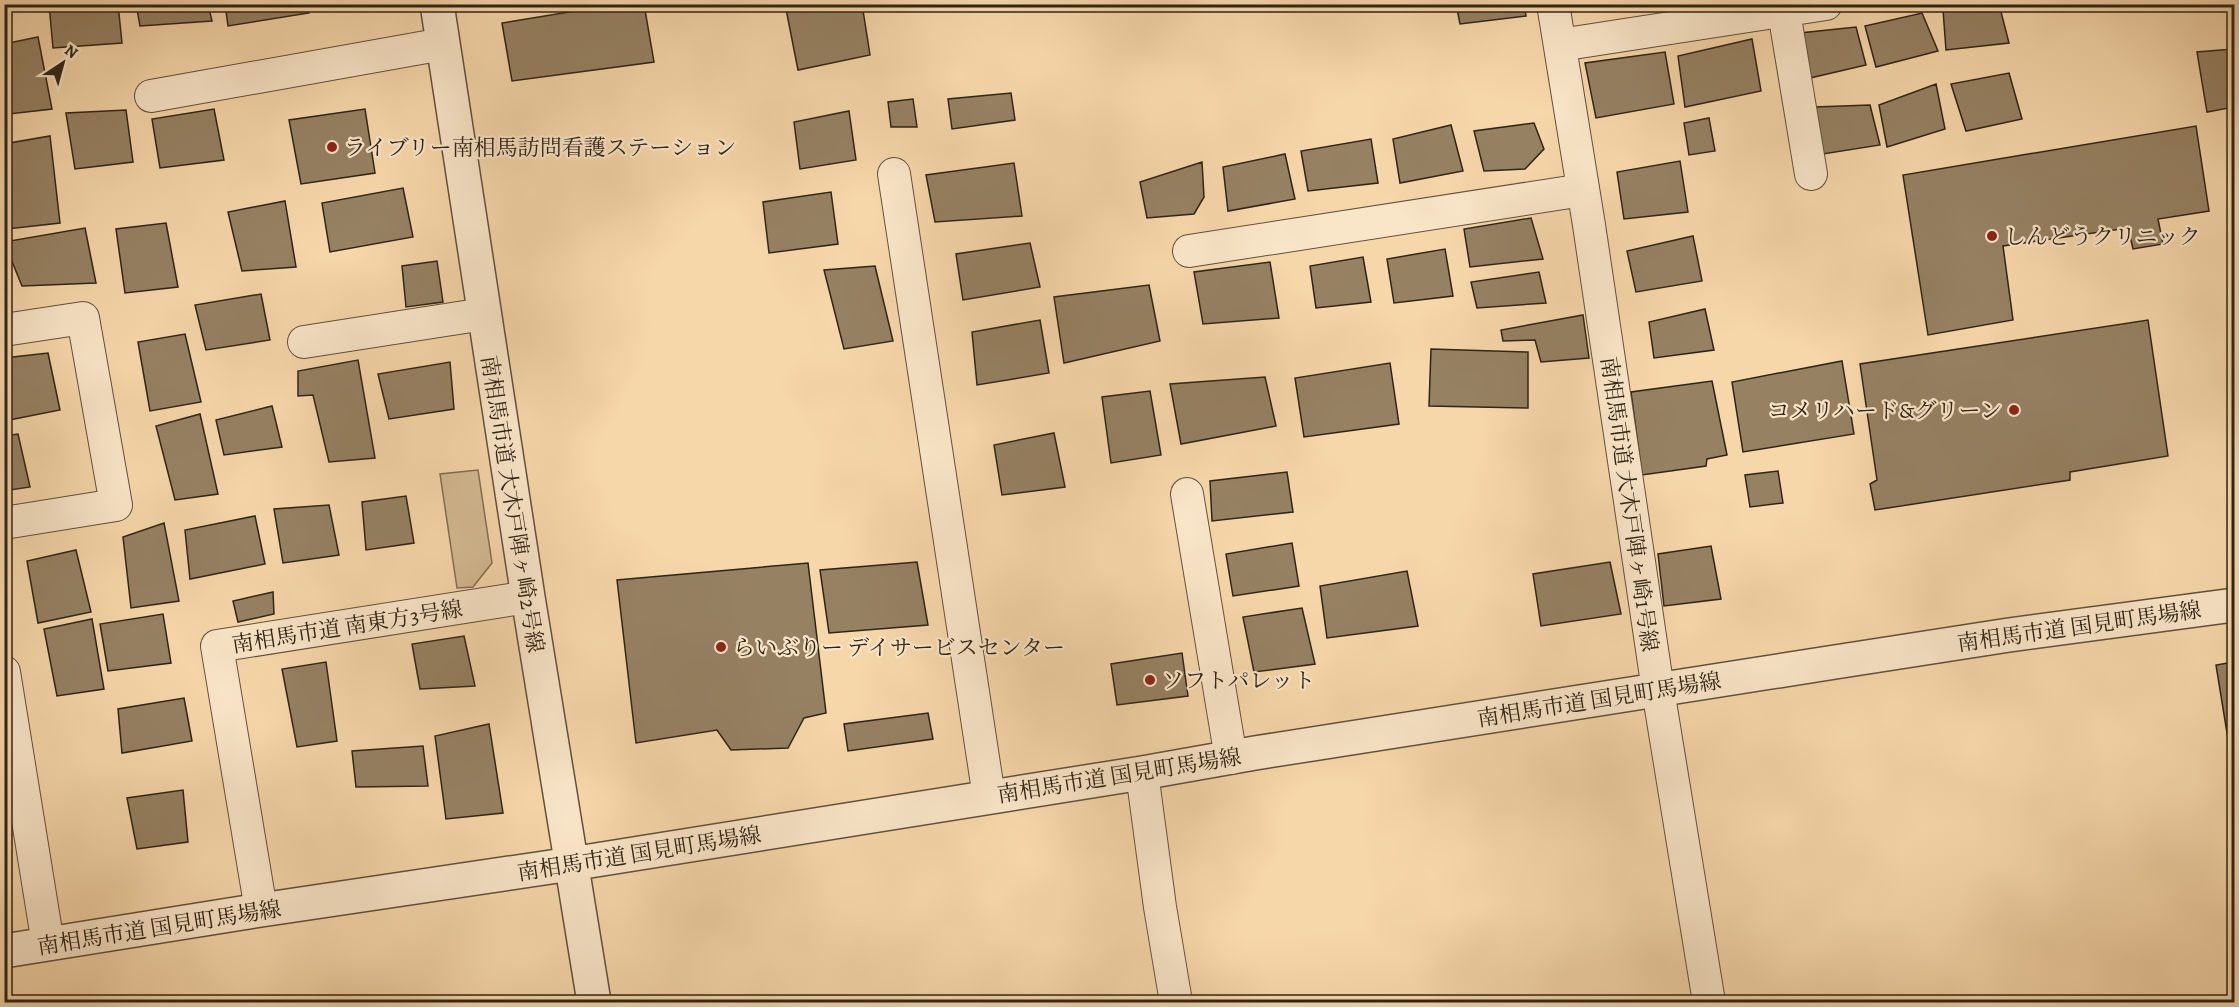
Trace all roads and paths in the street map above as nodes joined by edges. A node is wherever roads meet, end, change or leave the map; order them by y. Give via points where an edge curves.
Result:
1 (437, 4) edge
2 (1553, 4) edge
3 (1826, 4) edge
4 (1784, 12) junction
5 (443, 44) junction
6 (1560, 45) junction
7 (151, 96) dead end
8 (894, 174) dead end
9 (1811, 174) dead end
10 (1583, 190) junction
11 (1188, 251) dead end
12 (484, 314) junction
13 (4, 330) edge
14 (304, 342) dead end
15 (1187, 494) dead end
16 (4, 523) edge
17 (528, 597) junction
18 (2235, 605) edge
19 (4, 672) edge
20 (1658, 690) junction
21 (1231, 758) junction
22 (1142, 772) junction
23 (989, 797) junction
24 (571, 864) junction
25 (261, 910) junction
26 (48, 944) junction
27 (4, 951) edge
28 (594, 1002) edge
29 (1176, 1002) edge
30 (1709, 1002) edge

1 - 5 street, 南相馬市道 大木戸陣ヶ崎2号線
2 - 6 street, 南相馬市道 大木戸陣ヶ崎1号線
3 - 4 street
4 - 6 street
4 - 9 street
5 - 7 street
5 - 12 street, 南相馬市道 大木戸陣ヶ崎2号線
6 - 10 street, 南相馬市道 大木戸陣ヶ崎1号線
8 - 23 street
10 - 11 street
10 - 20 street, 南相馬市道 大木戸陣ヶ崎1号線
12 - 14 street
12 - 17 street, 南相馬市道 大木戸陣ヶ崎2号線
13 - 16 street via 83,318 116,506
15 - 21 street
17 - 24 street, 南相馬市道 大木戸陣ヶ崎2号線
17 - 25 street, 南相馬市道 南東方3号線 via 217,646
18 - 20 street, 南相馬市道 国見町馬場線 via 2009,635
19 - 26 street
20 - 21 street, 南相馬市道 国見町馬場線
20 - 30 street, 南相馬市道 大木戸陣ヶ崎1号線
21 - 22 street, 南相馬市道 国見町馬場線
22 - 23 street, 南相馬市道 国見町馬場線
22 - 29 street
23 - 24 street, 南相馬市道 国見町馬場線
24 - 25 street, 南相馬市道 国見町馬場線
24 - 28 street, 南相馬市道 大木戸陣ヶ崎2号線
25 - 26 street, 南相馬市道 国見町馬場線
26 - 27 street, 南相馬市道 国見町馬場線

